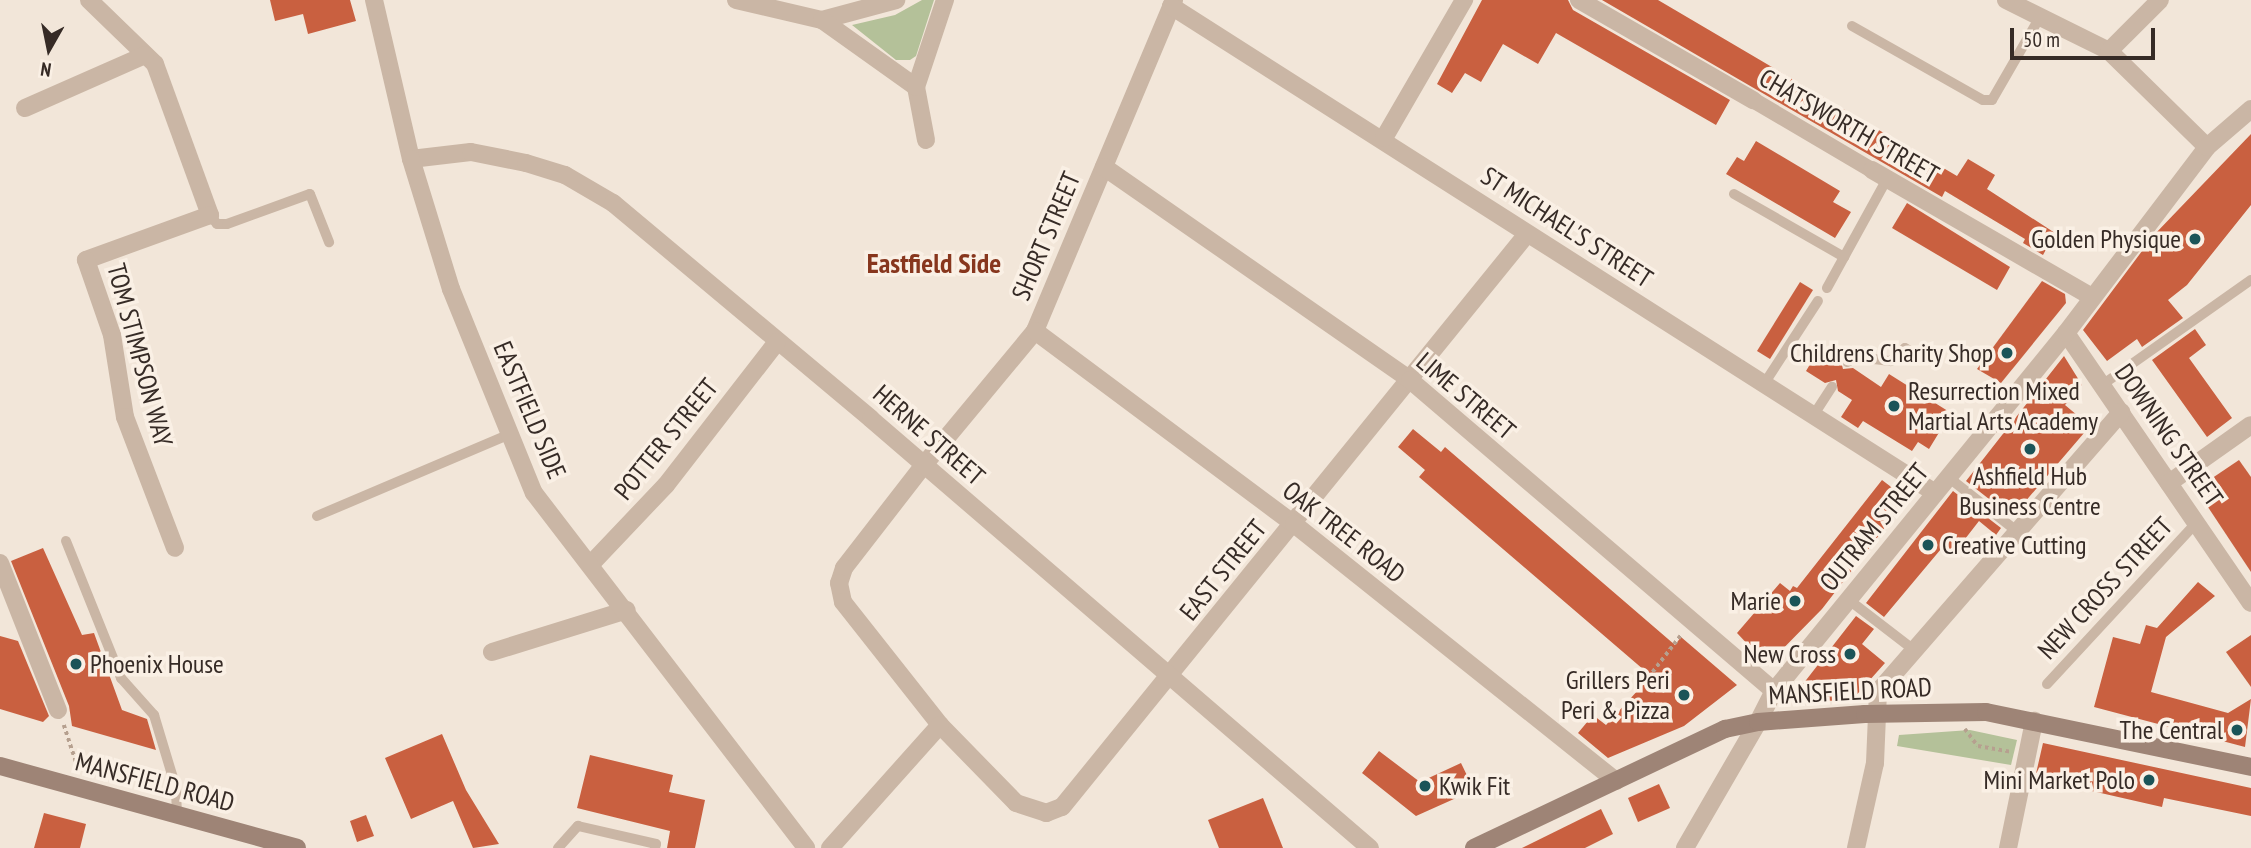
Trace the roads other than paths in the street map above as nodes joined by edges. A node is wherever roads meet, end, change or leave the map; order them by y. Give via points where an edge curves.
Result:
1 (89, 0) edge
2 (374, 0) edge
3 (736, 0) edge
4 (896, 0) edge
5 (944, 0) edge
6 (1464, 0) edge
7 (1579, 0) edge
8 (2160, 0) edge
9 (2014, 2) edge
10 (1172, 3) edge
11 (2040, 17) junction
12 (822, 20) junction
13 (1852, 26) dead end
14 (2109, 51) junction
15 (145, 55) junction
16 (916, 87) junction
17 (1753, 100) joint
18 (26, 108) dead end
19 (2251, 109) edge
20 (1384, 138) junction
21 (926, 140) dead end
22 (2207, 147) junction
23 (411, 159) junction
24 (1104, 167) junction
25 (1879, 175) junction
26 (1734, 194) dead end
27 (210, 215) junction
28 (1527, 234) junction
29 (329, 242) dead end
30 (1844, 257) junction
31 (2251, 280) edge
32 (1827, 288) dead end
33 (2092, 297) junction
34 (1818, 301) dead end
35 (1035, 331) junction
36 (2066, 333) junction
37 (777, 342) junction
38 (1922, 358) dead end
39 (1847, 362) dead end
40 (1410, 380) junction
41 (1764, 384) junction
42 (2102, 385) junction
43 (1832, 387) dead end
44 (2121, 412) junction
45 (1813, 416) junction
46 (2251, 425) edge
47 (510, 435) junction
48 (923, 466) junction
49 (1948, 477) junction
50 (2169, 483) junction
51 (1935, 493) junction
52 (317, 516) dead end
53 (2197, 523) junction
54 (1294, 524) junction
55 (2018, 532) junction
56 (66, 541) dead end
57 (175, 548) dead end
58 (0, 563) edge
59 (590, 565) junction
60 (1849, 600) junction
61 (2251, 603) edge
62 (626, 610) junction
63 (1914, 650) junction
64 (492, 652) dead end
65 (1171, 678) junction
66 (2047, 684) dead end
67 (1774, 691) junction
68 (58, 710) road end
69 (1874, 714) junction
70 (2034, 721) junction
71 (1758, 722) junction
72 (940, 725) junction
73 (0, 766) edge
74 (2251, 767) edge
75 (1616, 781) junction
76 (177, 815) junction
77 (297, 848) edge
78 (558, 848) edge
79 (655, 848) edge
80 (806, 848) edge
81 (830, 848) edge
82 (1370, 848) edge
83 (1474, 848) edge
84 (1685, 848) edge
85 (1856, 848) edge
86 (2008, 848) edge

1 - 15 street
2 - 23 street, EASTFIELD SIDE
3 - 12 street
4 - 12 street
5 - 16 street
6 - 20 street
7 - 17 street, CHATSWORTH STREET
8 - 14 street
9 - 11 street
10 - 20 street, ST MICHAEL'S STREET
10 - 24 street, SHORT STREET
11 - 13 lane via 1992,100 1983,100
11 - 14 street
12 - 16 street
14 - 22 street
15 - 18 street
15 - 27 street via 155,64
16 - 21 street
17 - 25 street, CHATSWORTH STREET
19 - 22 street, OUTRAM STREET
20 - 28 street, ST MICHAEL'S STREET
22 - 33 street, OUTRAM STREET
23 - 37 street, HERNE STREET via 471,152 565,175 613,203
23 - 47 street, EASTFIELD SIDE via 451,289
24 - 35 street, SHORT STREET
24 - 40 street, LIME STREET
25 - 30 lane
25 - 33 street, CHATSWORTH STREET
26 - 30 lane
27 - 29 lane via 217,223 227,223 310,194
27 - 57 street, TOM STIMPSON WAY via 86,260 112,335 125,417
28 - 40 street, EAST STREET
28 - 41 street, ST MICHAEL'S STREET
30 - 32 lane
31 - 42 lane
33 - 36 street, OUTRAM STREET
34 - 41 lane
35 - 48 street, SHORT STREET
35 - 54 street, OAK TREE ROAD
36 - 42 street, DOWNING STREET
36 - 49 street, OUTRAM STREET
37 - 48 street, HERNE STREET
37 - 59 street, POTTER STREET via 666,485
38 - 39 lane via 1905,348 1891,361 1857,356
40 - 54 street, EAST STREET
40 - 67 street, LIME STREET
41 - 45 street, ST MICHAEL'S STREET
42 - 44 street, DOWNING STREET
43 - 45 lane
44 - 50 street, DOWNING STREET
44 - 55 street
45 - 51 street, ST MICHAEL'S STREET
46 - 50 street
47 - 52 lane
47 - 59 street, EASTFIELD SIDE via 534,493
48 - 65 street, HERNE STREET
48 - 72 street, SHORT STREET via 844,568 839,583 843,602
49 - 51 street, OUTRAM STREET
49 - 55 lane
50 - 53 street, DOWNING STREET
51 - 60 street, OUTRAM STREET
53 - 61 street, DOWNING STREET
53 - 66 lane, NEW CROSS STREET
54 - 65 street, EAST STREET
54 - 75 street, OAK TREE ROAD
55 - 63 street
56 - 76 lane via 121,678 155,715 176,788
58 - 68 street
59 - 62 street, EASTFIELD SIDE
60 - 63 lane
60 - 67 street, OUTRAM STREET
62 - 64 street
62 - 80 street, EASTFIELD SIDE
63 - 69 street via 1878,692
65 - 72 street, EAST STREET via 1062,807 1046,813 1016,803
65 - 82 street, HERNE STREET
67 - 71 street, OUTRAM STREET
69 - 70 main road, MANSFIELD ROAD via 1951,712
69 - 71 main road, MANSFIELD ROAD
69 - 85 street via 1875,763
70 - 74 main road, MANSFIELD ROAD
70 - 86 street
71 - 75 main road, MANSFIELD ROAD via 1725,729
71 - 84 street, OUTRAM STREET
72 - 81 street
73 - 76 main road, MANSFIELD ROAD
75 - 83 main road, MANSFIELD ROAD
76 - 77 main road, MANSFIELD ROAD
78 - 79 lane via 578,826 656,844

